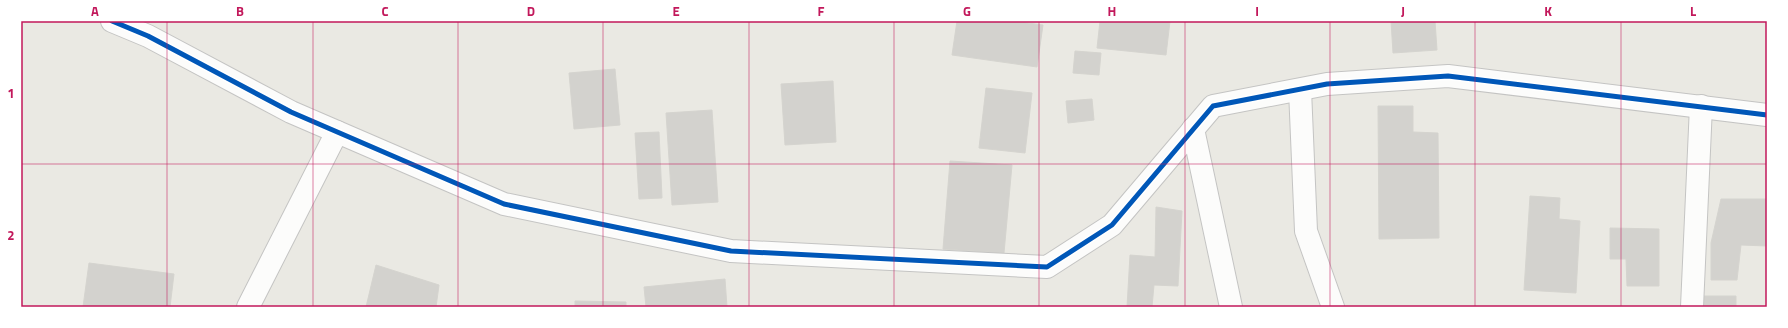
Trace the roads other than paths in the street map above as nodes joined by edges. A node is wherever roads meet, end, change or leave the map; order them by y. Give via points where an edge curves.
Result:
1 (112, 21) edge
2 (1300, 90) junction
3 (1701, 106) junction
4 (1767, 115) edge
5 (1193, 129) junction
6 (337, 132) junction
7 (248, 307) edge
8 (1231, 307) edge
9 (1333, 307) edge
10 (1692, 307) edge

1 - 6 street via 148,36 291,112
2 - 3 street via 1327,84 1448,76
2 - 5 street via 1213,106
2 - 9 street via 1306,231
3 - 4 street
3 - 10 street
5 - 6 street via 1112,224 1047,266 731,251 504,204
5 - 8 street
6 - 7 street

